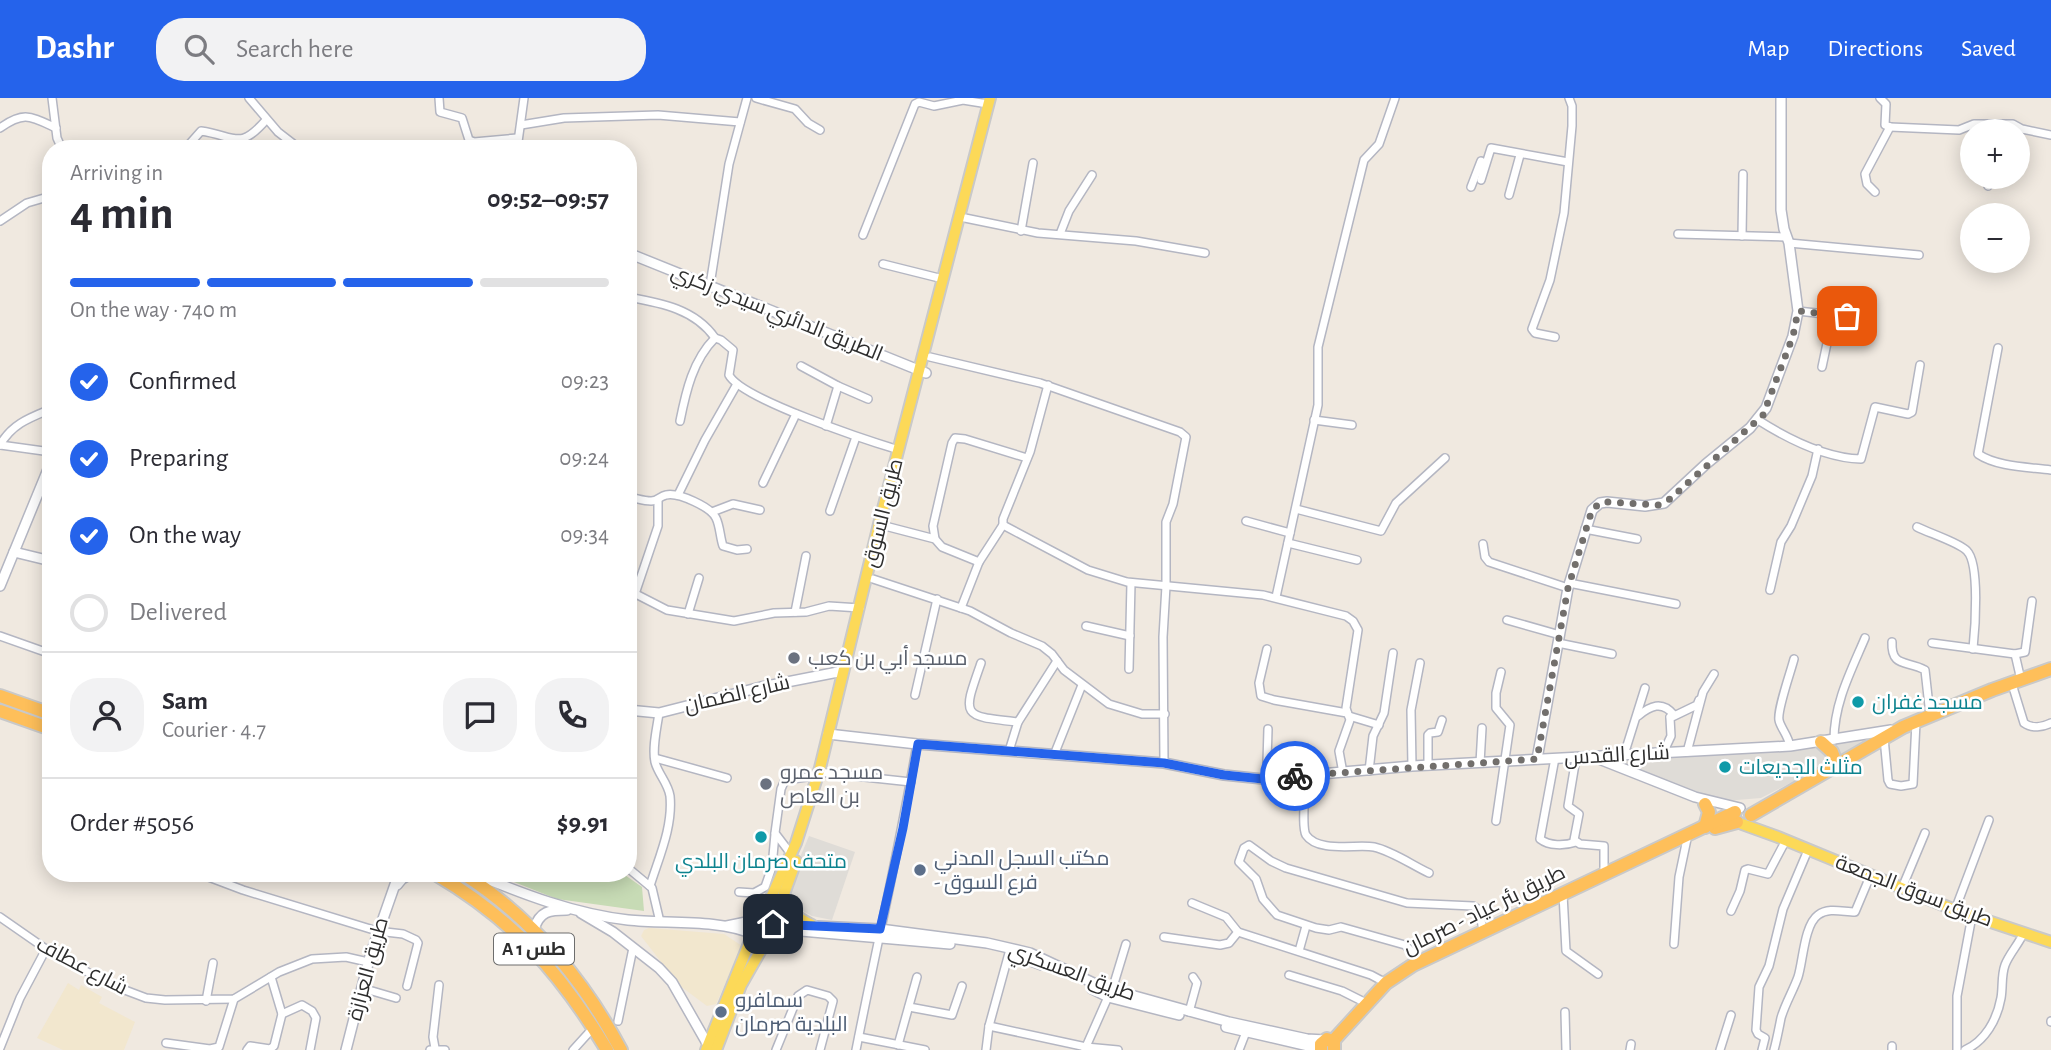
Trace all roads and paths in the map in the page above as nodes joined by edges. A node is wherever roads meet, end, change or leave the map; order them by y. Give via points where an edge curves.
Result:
1 (52, 98) edge
2 (249, 98) edge
3 (439, 98) edge
4 (524, 98) edge
5 (747, 98) edge
6 (756, 98) edge
7 (1395, 98) edge
8 (1569, 98) edge
9 (1781, 98) edge
10 (1880, 98) edge
11 (991, 100) edge
12 (267, 120) junction
13 (740, 122) junction
14 (521, 125) junction
15 (1890, 127) junction
16 (0, 128) edge
17 (56, 128) junction
18 (820, 130) dead end
19 (1960, 130) edge
20 (2030, 131) edge
21 (2051, 135) edge
22 (517, 138) joint
23 (58, 140) edge
24 (194, 140) edge
25 (288, 140) edge
26 (469, 140) edge
27 (496, 140) edge
28 (1491, 148) junction
29 (1520, 155) junction
30 (1568, 162) junction
31 (1033, 163) dead end
32 (1743, 174) dead end
33 (1092, 176) dead end
34 (1481, 180) dead end
35 (1471, 187) dead end
36 (1875, 192) dead end
37 (1509, 195) dead end
38 (42, 199) edge
39 (965, 218) junction
40 (0, 221) edge
41 (1021, 231) junction
42 (1060, 234) junction
43 (1678, 234) dead end
44 (863, 235) dead end
45 (1742, 236) junction
46 (1788, 240) junction
47 (1205, 253) dead end
48 (1919, 255) dead end
49 (637, 257) edge
50 (883, 264) dead end
51 (943, 279) junction
52 (710, 285) junction
53 (637, 299) edge
54 (1798, 311) junction
55 (1833, 315) junction
56 (1861, 318) dead end
57 (1555, 337) dead end
58 (715, 338) junction
59 (1998, 348) dead end
60 (930, 357) junction
61 (1920, 365) dead end
62 (802, 366) dead end
63 (1822, 367) dead end
64 (923, 373) junction
65 (737, 384) junction
66 (1048, 385) junction
67 (838, 386) junction
68 (868, 399) dead end
69 (42, 414) edge
70 (796, 414) junction
71 (1314, 420) junction
72 (1758, 420) junction
73 (680, 421) dead end
74 (1352, 425) dead end
75 (826, 426) junction
76 (856, 437) junction
77 (0, 445) edge
78 (1818, 449) junction
79 (899, 450) junction
80 (42, 451) edge
81 (1027, 458) junction
82 (1445, 458) dead end
83 (2051, 470) edge
84 (763, 483) dead end
85 (42, 485) edge
86 (678, 495) junction
87 (637, 498) edge
88 (658, 500) junction
89 (1296, 509) junction
90 (760, 510) dead end
91 (830, 510) dead end
92 (712, 512) junction
93 (1246, 521) dead end
94 (1003, 525) junction
95 (884, 526) junction
96 (1917, 527) dead end
97 (1585, 529) junction
98 (1290, 533) junction
99 (935, 539) junction
100 (1637, 539) dead end
101 (1288, 543) junction
102 (1483, 544) dead end
103 (747, 549) dead end
104 (14, 552) junction
105 (806, 556) dead end
106 (42, 559) edge
107 (1357, 560) dead end
108 (979, 562) junction
109 (699, 578) dead end
110 (637, 579) edge
111 (873, 579) junction
112 (1131, 583) junction
113 (1569, 585) junction
114 (0, 586) edge
115 (1166, 586) junction
116 (1770, 590) dead end
117 (637, 595) edge
118 (1276, 597) junction
119 (937, 599) junction
120 (2032, 601) dead end
121 (1676, 604) dead end
122 (860, 608) junction
123 (961, 608) junction
124 (795, 612) junction
125 (688, 614) junction
126 (1507, 620) dead end
127 (1086, 626) dead end
128 (0, 636) edge
129 (1130, 636) junction
130 (1865, 638) dead end
131 (1559, 639) junction
132 (1892, 642) dead end
133 (1932, 643) dead end
134 (1267, 649) dead end
135 (1973, 649) junction
136 (42, 651) edge
137 (1392, 653) dead end
138 (1612, 654) dead end
139 (2015, 654) junction
140 (1794, 659) dead end
141 (1057, 661) junction
142 (981, 663) dead end
143 (1420, 663) dead end
144 (844, 668) junction
145 (1129, 669) dead end
146 (2051, 669) edge
147 (1501, 672) dead end
148 (827, 674) junction
149 (1714, 674) dead end
150 (2017, 682) junction
151 (1082, 685) junction
152 (840, 687) junction
153 (1645, 688) dead end
154 (1703, 692) junction
155 (915, 695) dead end
156 (0, 696) edge
157 (0, 711) edge
158 (42, 711) edge
159 (637, 711) edge
160 (659, 713) junction
161 (1165, 714) junction
162 (1348, 714) junction
163 (1930, 715) junction
164 (1635, 718) junction
165 (1670, 718) junction
166 (1442, 720) dead end
167 (1916, 721) junction
168 (1018, 722) junction
169 (2051, 723) edge
170 (1379, 725) junction
171 (42, 726) edge
172 (1482, 727) dead end
173 (1903, 727) junction
174 (1268, 729) dead end
175 (831, 734) junction
176 (1884, 738) junction
177 (1827, 741) junction
178 (918, 744) junction
179 (1790, 746) junction
180 (1009, 751) junction
181 (1687, 751) junction
182 (1663, 753) junction
183 (1054, 755) junction
184 (1624, 755) junction
185 (1594, 757) junction
186 (655, 758) junction
187 (1555, 758) junction
188 (1576, 758) junction
189 (1537, 759) junction
190 (1505, 761) junction
191 (1164, 763) junction
192 (1480, 763) junction
193 (1412, 766) junction
194 (1428, 766) junction
195 (1837, 766) junction
196 (1369, 771) junction
197 (821, 773) junction
198 (1343, 773) junction
199 (1305, 775) junction
200 (727, 778) dead end
201 (1271, 779) junction
202 (911, 782) junction
203 (1700, 800) junction
204 (1740, 816) junction
205 (1989, 820) dead end
206 (1496, 821) dead end
207 (1705, 827) junction
208 (1925, 833) dead end
209 (775, 834) junction
210 (1687, 839) junction
211 (1782, 839) junction
212 (1576, 842) junction
213 (1672, 843) junction
214 (1808, 850) junction
215 (791, 854) junction
216 (1429, 873) dead end
217 (1604, 874) junction
218 (1871, 874) junction
219 (637, 875) edge
220 (222, 882) edge
221 (396, 882) edge
222 (400, 882) edge
223 (447, 882) edge
224 (476, 882) edge
225 (498, 882) edge
226 (650, 886) junction
227 (785, 888) junction
228 (1902, 888) junction
229 (394, 889) junction
230 (739, 892) dead end
231 (1563, 894) junction
232 (1192, 903) dead end
233 (577, 911) junction
234 (1731, 911) dead end
235 (1955, 911) junction
236 (1972, 916) junction
237 (0, 917) edge
238 (756, 920) junction
239 (660, 922) junction
240 (812, 925) junction
241 (1306, 926) junction
242 (724, 927) junction
243 (534, 929) junction
244 (377, 930) junction
245 (1483, 930) junction
246 (1238, 932) junction
247 (2024, 932) junction
248 (771, 933) junction
249 (879, 934) junction
250 (752, 935) junction
251 (1164, 937) dead end
252 (2051, 942) edge
253 (1126, 944) dead end
254 (1674, 944) dead end
255 (633, 948) junction
256 (46, 949) junction
257 (1299, 951) junction
258 (1009, 953) junction
259 (1421, 960) junction
260 (368, 961) junction
261 (213, 964) dead end
262 (1598, 974) dead end
263 (1289, 975) dead end
264 (271, 977) junction
265 (917, 977) dead end
266 (1193, 977) dead end
267 (1386, 983) junction
268 (439, 985) dead end
269 (407, 986) dead end
270 (962, 986) dead end
271 (362, 988) junction
272 (1110, 993) junction
273 (396, 998) dead end
274 (234, 999) junction
275 (206, 1001) junction
276 (1366, 1003) junction
277 (909, 1007) junction
278 (1189, 1012) junction
279 (1565, 1012) dead end
280 (282, 1014) junction
281 (1731, 1015) dead end
282 (618, 1021) dead end
283 (989, 1026) junction
284 (593, 1027) junction
285 (1246, 1032) junction
286 (859, 1037) junction
287 (166, 1044) dead end
288 (898, 1045) junction
289 (1328, 1047) edge
290 (0, 1048) edge
291 (1085, 1048) edge
292 (433, 1049) edge
293 (713, 1049) edge
294 (247, 1050) edge
295 (310, 1050) edge
296 (346, 1050) edge
297 (445, 1050) edge
298 (573, 1050) edge
299 (607, 1050) edge
300 (621, 1050) edge
301 (776, 1050) edge
302 (820, 1050) edge
303 (856, 1050) edge
304 (925, 1050) edge
305 (986, 1050) edge
306 (1118, 1050) edge
307 (1239, 1050) edge
308 (1566, 1050) edge
309 (1720, 1050) edge
310 (1762, 1050) edge
311 (1774, 1050) edge
312 (1957, 1050) edge
313 (1965, 1050) edge

1 - 17 street
2 - 12 street
3 - 26 street via 440,112 462,118
4 - 14 street
5 - 13 street
6 - 18 street via 795,109
7 - 71 street via 1379,144 1364,160 1320,337
8 - 30 street via 1573,114
9 - 46 street via 1781,210
10 - 15 street via 1886,104 1885,125
11 - 39 main road, طريق السوق
11 - 44 street via 915,104
11 - 51 main road, طريق السوق
12 - 24 street via 246,138 201,131
12 - 25 street
13 - 14 street via 658,114 564,118
13 - 52 street
14 - 22 street
15 - 19 street
15 - 36 street via 1865,174
16 - 17 street via 25,116
17 - 23 street
20 - 21 street
22 - 27 street
28 - 29 street
28 - 34 street
28 - 35 street via 1485,151
29 - 30 street
29 - 37 street
30 - 57 street via 1564,213 1550,280 1532,324 1535,333
31 - 41 street
32 - 45 street
33 - 42 street
38 - 40 street
39 - 41 street
39 - 60 main road, طريق السوق
41 - 42 street
42 - 47 street via 1136,240
43 - 45 street
45 - 46 street
46 - 48 street
46 - 54 street
49 - 52 street, الطريق الدائري سيدي زكري
50 - 51 street
51 - 64 main road, طريق السوق
52 - 64 street, الطريق الدائري سيدي زكري
53 - 58 street via 685,312
54 - 55 street
54 - 72 street via 1780,373
55 - 56 street
55 - 63 street
58 - 65 street via 733,351 729,375
58 - 73 street via 695,369
59 - 83 street via 1978,454
60 - 64 main road, طريق السوق
60 - 66 street
61 - 78 street via 1912,412 1875,407 1861,459
62 - 67 street
64 - 79 main road, طريق السوق
64 - 95 main road, طريق السوق
65 - 70 street
65 - 86 street
66 - 81 street
66 - 115 street via 1186,437 1166,522
67 - 68 street
67 - 75 street
69 - 77 street via 17,424
70 - 75 street
70 - 84 street
71 - 74 street
71 - 89 street
72 - 78 street
72 - 97 street via 1664,503 1600,503
75 - 76 street
76 - 79 street
76 - 91 street
77 - 80 street
78 - 116 street via 1812,476 1781,542
79 - 122 main road, طريق السوق
81 - 94 street
81 - 99 street via 955,438 933,526
82 - 89 street via 1396,503 1381,531
85 - 104 street
86 - 88 street
86 - 92 street
87 - 88 street
88 - 110 street via 658,526
89 - 98 street
90 - 92 street via 733,504
92 - 103 street via 723,546
93 - 98 street
94 - 108 street
94 - 112 street via 1088,570
95 - 99 street
95 - 111 main road, طريق السوق
96 - 135 street via 1961,547 1972,558
97 - 100 street
97 - 113 street
98 - 101 street
99 - 108 street via 942,547
101 - 107 street
101 - 118 street
102 - 113 street via 1489,562
104 - 106 street
104 - 114 street
105 - 124 street
108 - 123 street
109 - 125 street
111 - 119 street
111 - 175 main road, طريق السوق
112 - 115 street
112 - 129 street
113 - 121 street
113 - 131 street
115 - 118 street
115 - 161 street
117 - 125 street via 667,610
118 - 162 street via 1346,616 1357,625
119 - 123 street
119 - 155 street
120 - 139 street via 2026,650
122 - 124 street via 829,606
122 - 144 main road, طريق السوق
123 - 141 street via 1042,646
124 - 125 street via 734,621
126 - 131 street
127 - 129 street
128 - 136 street
129 - 145 street
130 - 177 street
131 - 138 street
131 - 189 street
132 - 163 street via 1891,654 1897,661 1925,670
133 - 135 street
134 - 162 street via 1258,689 1261,696
135 - 139 street
137 - 170 street
139 - 150 street
140 - 179 street via 1779,716
141 - 151 street
141 - 168 street
142 - 168 street via 968,708 984,718
143 - 193 street via 1410,710
144 - 148 street, شارع الضمان
144 - 152 main road, طريق السوق
146 - 150 highway
147 - 190 street via 1495,701 1510,725
148 - 152 street
148 - 160 street, شارع الضمان
149 - 154 street
150 - 163 highway
150 - 169 street via 2024,723 2044,727
151 - 161 street via 1127,711
151 - 183 street
152 - 175 main road, طريق السوق
153 - 164 street
154 - 165 street via 1698,705
154 - 181 street
156 - 158 highway
157 - 171 highway
159 - 160 street, شارع الضمان
160 - 186 street
161 - 191 street
162 - 170 street
162 - 198 street via 1339,751
163 - 167 highway
164 - 165 street via 1652,705 1661,705 1674,715
164 - 184 street
165 - 182 street via 1671,736
166 - 194 street via 1438,732 1428,735
167 - 173 highway
167 - 176 street via 1913,784 1890,784
168 - 180 street
170 - 196 street via 1373,736
172 - 192 street
173 - 176 highway
173 - 177 street, شارع القدس
174 - 201 street
175 - 178 street, شارع القدس
175 - 197 main road, طريق السوق
176 - 195 highway
177 - 179 street, شارع القدس
177 - 195 highway
178 - 180 street, شارع القدس
178 - 202 street
179 - 181 street, شارع القدس
180 - 183 street, شارع القدس
181 - 182 street, شارع القدس
182 - 184 street, شارع القدس
183 - 191 street, شارع القدس
184 - 185 street, شارع القدس
185 - 188 street, شارع القدس
185 - 203 street
186 - 200 street
186 - 226 street via 670,798 669,826
187 - 188 street, شارع القدس
187 - 189 street, شارع القدس
187 - 212 street via 1540,839 1566,845
188 - 212 street via 1568,806 1579,814
189 - 190 street, شارع القدس
190 - 192 street, شارع القدس
190 - 206 street
191 - 201 street, شارع القدس
192 - 194 street, شارع القدس
193 - 194 street, شارع القدس
193 - 196 street, شارع القدس
195 - 204 highway
196 - 198 street, شارع القدس
197 - 202 street
197 - 209 street via 784,781
197 - 215 main road, طريق السوق
197 - 227 main road, طريق السوق via 810,822
198 - 199 street, شارع القدس
199 - 201 street, شارع القدس
199 - 216 street via 1303,825 1308,837 1341,847 1376,848
202 - 249 street
203 - 204 street
203 - 204 street
203 - 207 highway via 1709,813
204 - 207 highway, طريق بئر عياد - صرمان
204 - 210 highway, طريق بئر عياد - صرمان
204 - 211 main road, طريق سوق الجمعة
205 - 235 street
207 - 213 highway, طريق بئر عياد - صرمان
208 - 228 street
209 - 215 street
209 - 230 street via 765,887 754,893
210 - 213 highway, طريق بئر عياد - صرمان
210 - 254 street
211 - 214 main road, طريق سوق الجمعة
211 - 234 street via 1768,874 1745,870
212 - 217 street via 1604,846
213 - 217 highway, طريق بئر عياد - صرمان
214 - 218 main road, طريق سوق الجمعة
214 - 310 street via 1783,909 1759,987 1756,1030 1765,1038
215 - 238 main road, طريق السوق
217 - 231 highway, طريق بئر عياد - صرمان
218 - 228 main road, طريق سوق الجمعة
218 - 311 street via 1855,912 1829,911 1813,920
219 - 226 street
220 - 244 street
221 - 229 street, طريق العزازة
222 - 229 street, طريق العزازة
223 - 284 highway, A 1 طس via 482,904 530,945
224 - 243 highway, A 1 طس
225 - 233 street
226 - 239 street
227 - 240 main road via 787,906
227 - 248 main road, طريق السوق
228 - 235 main road, طريق سوق الجمعة
229 - 244 street, طريق العزازة
231 - 245 highway, طريق بئر عياد - صرمان
231 - 262 street via 1566,951
232 - 246 street via 1226,917
233 - 239 street
233 - 243 street via 548,910
233 - 255 street
235 - 236 main road, طريق سوق الجمعة
236 - 247 main road, طريق سوق الجمعة
236 - 312 street via 1957,996
237 - 256 street, شارع عطاف
238 - 242 street
238 - 248 main road via 765,918
238 - 250 main road
239 - 242 street
240 - 248 street, طريق العسكري
240 - 249 street, طريق العسكري
241 - 245 street via 1277,915 1263,899 1256,879 1238,862 1247,845 1286,868 1392,900 1476,907
241 - 257 street
241 - 259 street via 1341,927 1405,945
242 - 250 street
243 - 300 highway, A 1 طس via 592,1000
244 - 260 street, طريق العزازة
244 - 269 street via 418,941
245 - 259 highway, طريق بئر عياد - صرمان
246 - 251 street via 1229,943 1220,945
246 - 257 street
247 - 252 main road, طريق سوق الجمعة
247 - 313 street via 2005,964 2001,999 1992,1023 1978,1043
248 - 249 street, طريق العسكري
248 - 250 main road via 759,941
248 - 293 main road, طريق السوق via 741,985
249 - 258 street, طريق العسكري
249 - 272 street, طريق العسكري via 986,943 1030,953
249 - 286 street
250 - 293 main road
253 - 272 street
255 - 282 street
255 - 293 street via 672,982
256 - 275 street, شارع عطاف via 127,992 165,1000
256 - 290 street
257 - 267 street
258 - 272 street, طريق العسكري
258 - 283 street
259 - 267 highway, طريق بئر عياد - صرمان
260 - 264 street, شارع عطاف via 312,959
260 - 271 street, طريق العزازة
261 - 275 street
263 - 276 street
264 - 274 street, شارع عطاف
264 - 280 street
265 - 277 street
266 - 278 street via 1197,983
267 - 276 highway, طريق بئر عياد - صرمان
268 - 292 street
270 - 277 street via 952,1015
271 - 273 street
271 - 296 street, طريق العزازة
272 - 278 street, طريق العسكري
272 - 285 street, طريق العسكري
272 - 291 street
274 - 275 street, شارع عطاف
274 - 287 street via 219,1047
276 - 289 highway, طريق بئر عياد - صرمان
277 - 288 street
278 - 289 street, طريق العسكري via 1307,1038
279 - 308 street
280 - 294 street via 272,1048
280 - 295 street via 302,1005 312,1011 316,1018
281 - 309 street
283 - 291 street
283 - 305 street
284 - 298 street
284 - 299 highway, A 1 طس
285 - 289 street, طريق العسكري
285 - 307 street
286 - 288 street
286 - 303 street
288 - 304 street
291 - 306 street
292 - 297 street
301 - 302 street via 799,996 807,990 833,1001

